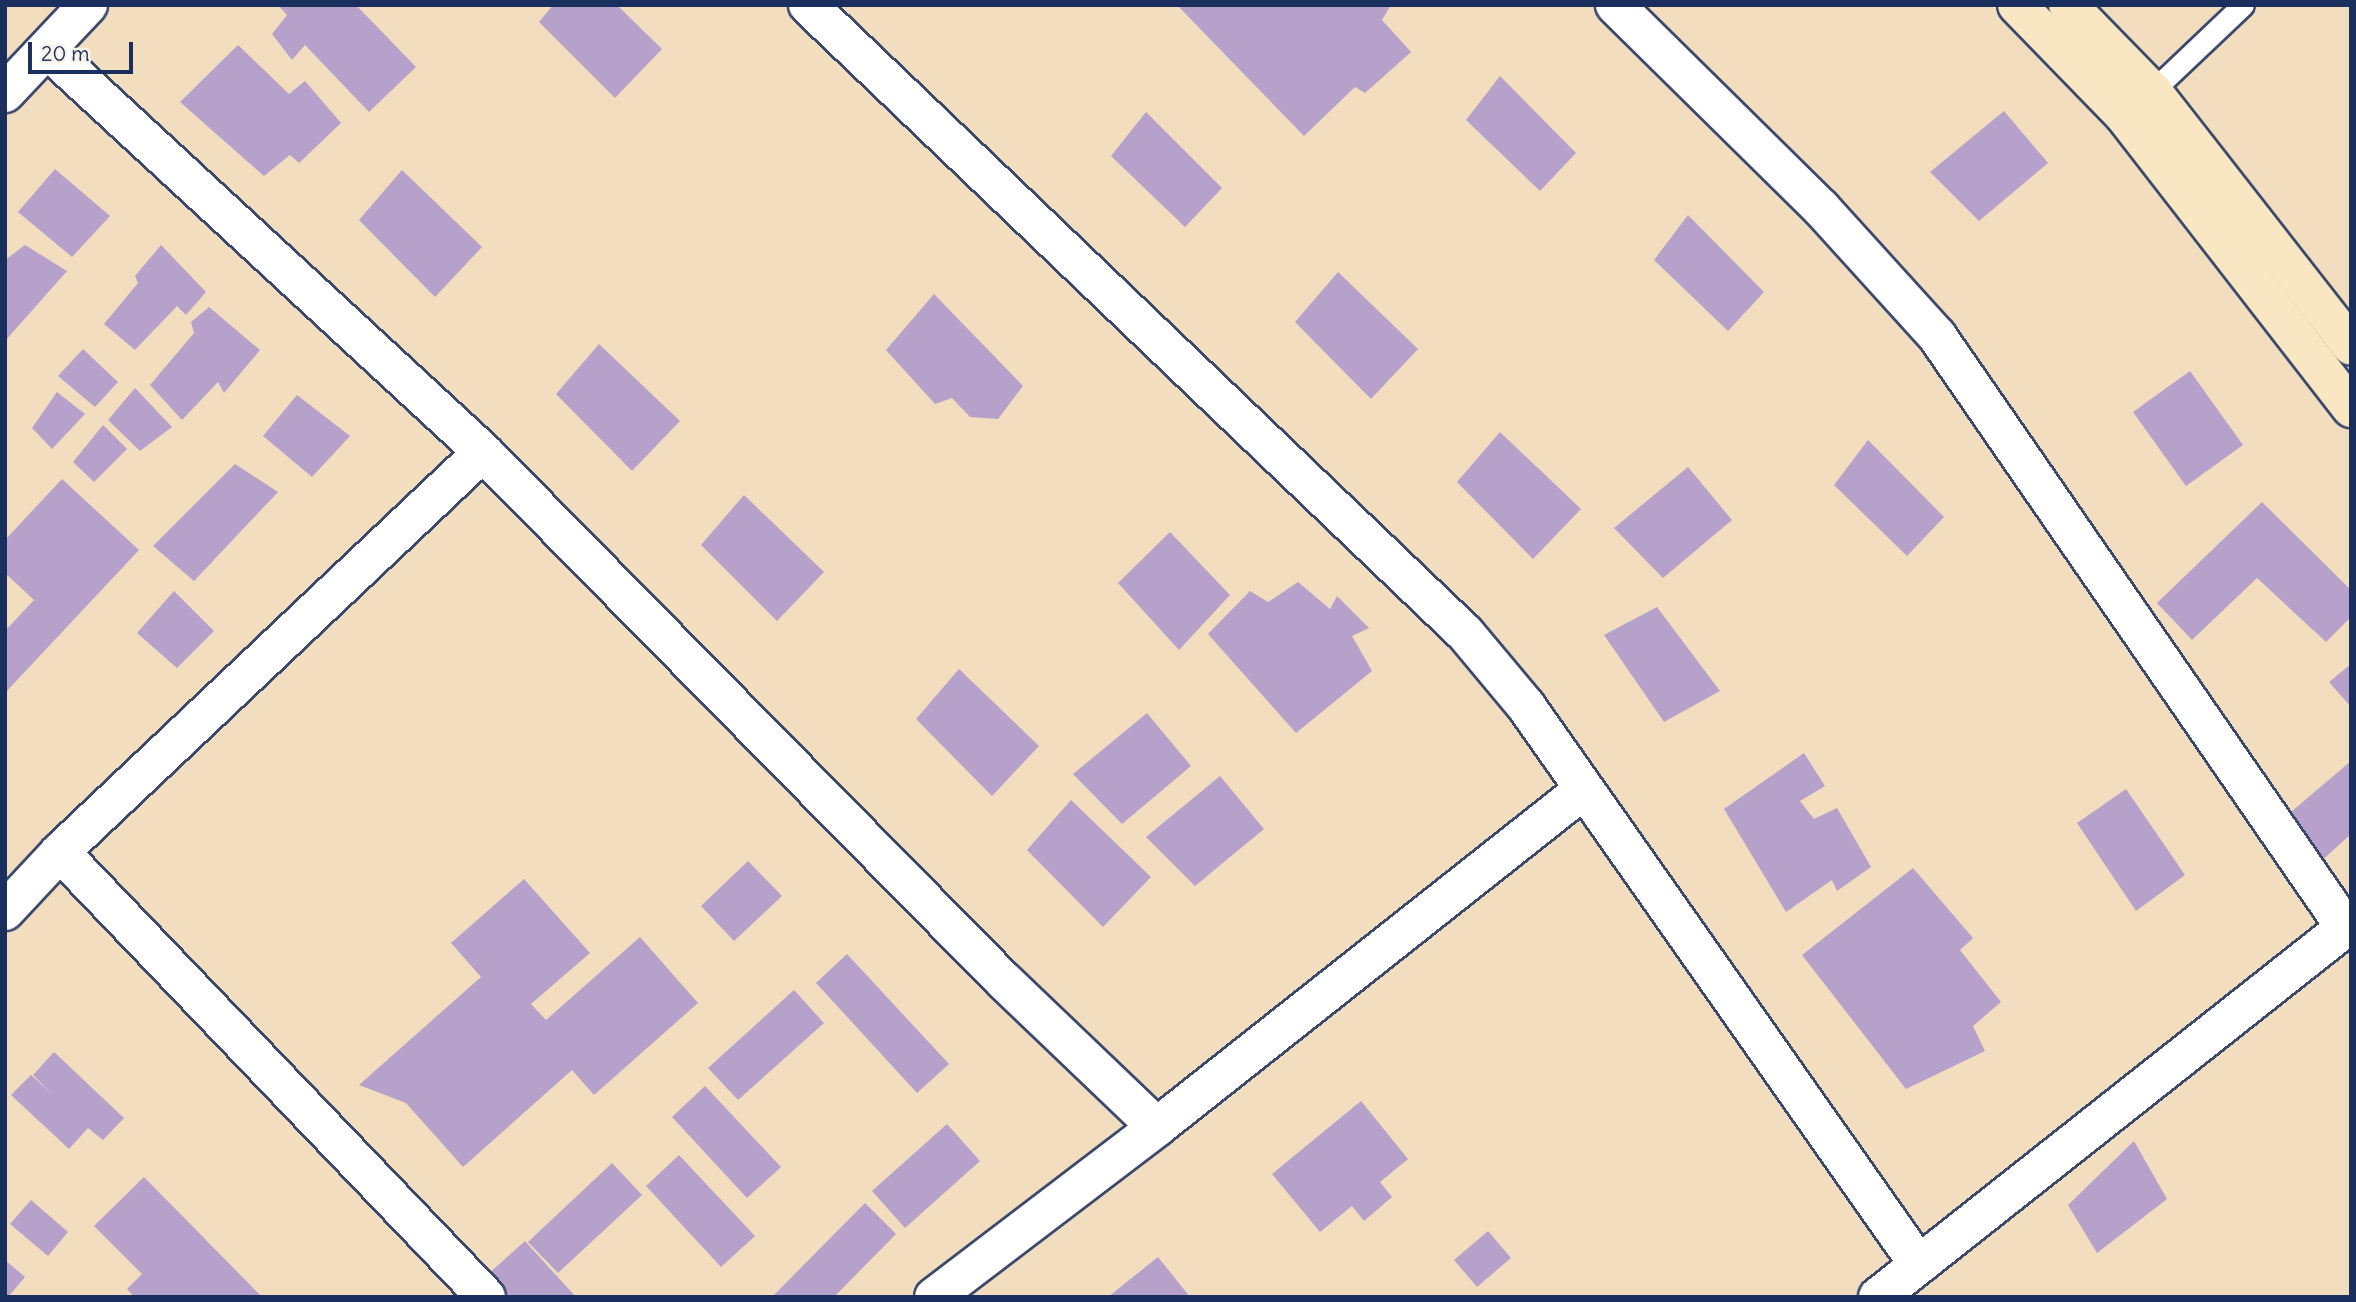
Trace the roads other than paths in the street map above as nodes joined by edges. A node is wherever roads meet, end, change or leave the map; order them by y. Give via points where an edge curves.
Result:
1 (88, 5) edge
2 (808, 5) edge
3 (1615, 5) edge
4 (2017, 5) edge
5 (2068, 5) edge
6 (2243, 5) edge
7 (47, 49) junction
8 (5, 93) edge
9 (2138, 103) junction
10 (2351, 346) edge
11 (2351, 408) edge
12 (483, 452) junction
13 (1582, 791) junction
14 (60, 852) junction
15 (5, 911) edge
16 (2349, 926) edge
17 (1157, 1127) junction
18 (1919, 1265) junction
19 (486, 1297) edge
20 (934, 1297) edge
21 (1878, 1297) edge

1 - 7 street
2 - 13 street via 1465,633 1526,706
3 - 16 street via 1821,208 1937,336
4 - 9 main road
5 - 9 main road
6 - 9 lane
7 - 8 street
7 - 12 street
9 - 10 main road
9 - 11 main road
12 - 14 street
12 - 17 street via 1003,980
13 - 17 street
13 - 18 street
14 - 15 street
14 - 19 street
16 - 18 street
17 - 20 street
18 - 21 street

